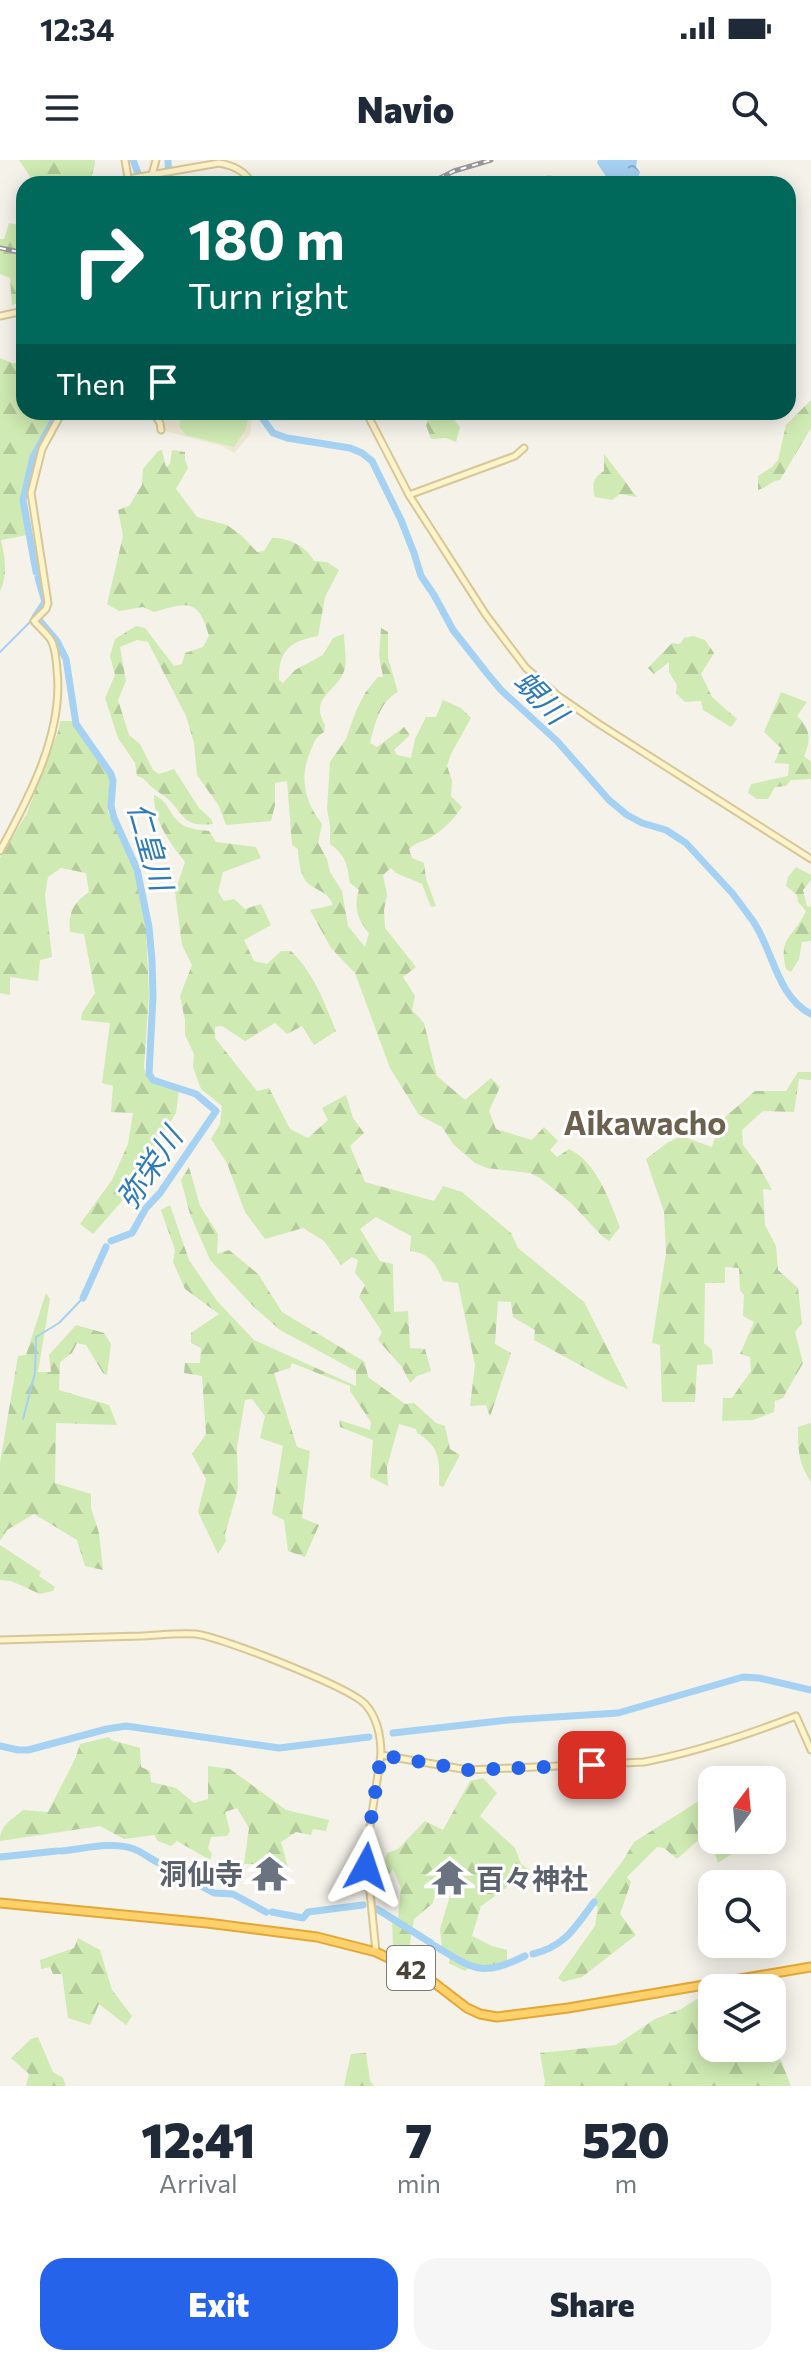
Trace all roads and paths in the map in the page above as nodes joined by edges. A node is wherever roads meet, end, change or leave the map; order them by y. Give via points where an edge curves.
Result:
1 (156, 160) edge
2 (148, 175) junction
3 (144, 176) edge
4 (246, 176) edge
5 (58, 420) edge
6 (158, 420) edge
7 (370, 420) edge
8 (161, 430) dead end
9 (524, 448) dead end
10 (409, 495) junction
11 (0, 851) edge
12 (811, 859) edge
13 (0, 1640) edge
14 (811, 1750) edge
15 (381, 1755) junction
16 (0, 1903) edge
17 (376, 1952) junction
18 (811, 1967) edge

1 - 2 main road
2 - 3 main road
2 - 4 main road via 219,163
5 - 11 main road via 42,449 31,493 48,603 34,621 55,654 55,721 27,802
6 - 8 main road
7 - 10 main road
9 - 10 main road via 515,456
10 - 12 main road via 486,615 542,683
13 - 15 main road via 196,1634 210,1638 355,1696 374,1717
14 - 15 main road via 796,1716 748,1735 644,1762 468,1770
15 - 17 main road via 366,1852
16 - 17 highway, 42 via 306,1935
17 - 18 highway, 42 via 424,1975 467,2008 497,2017

